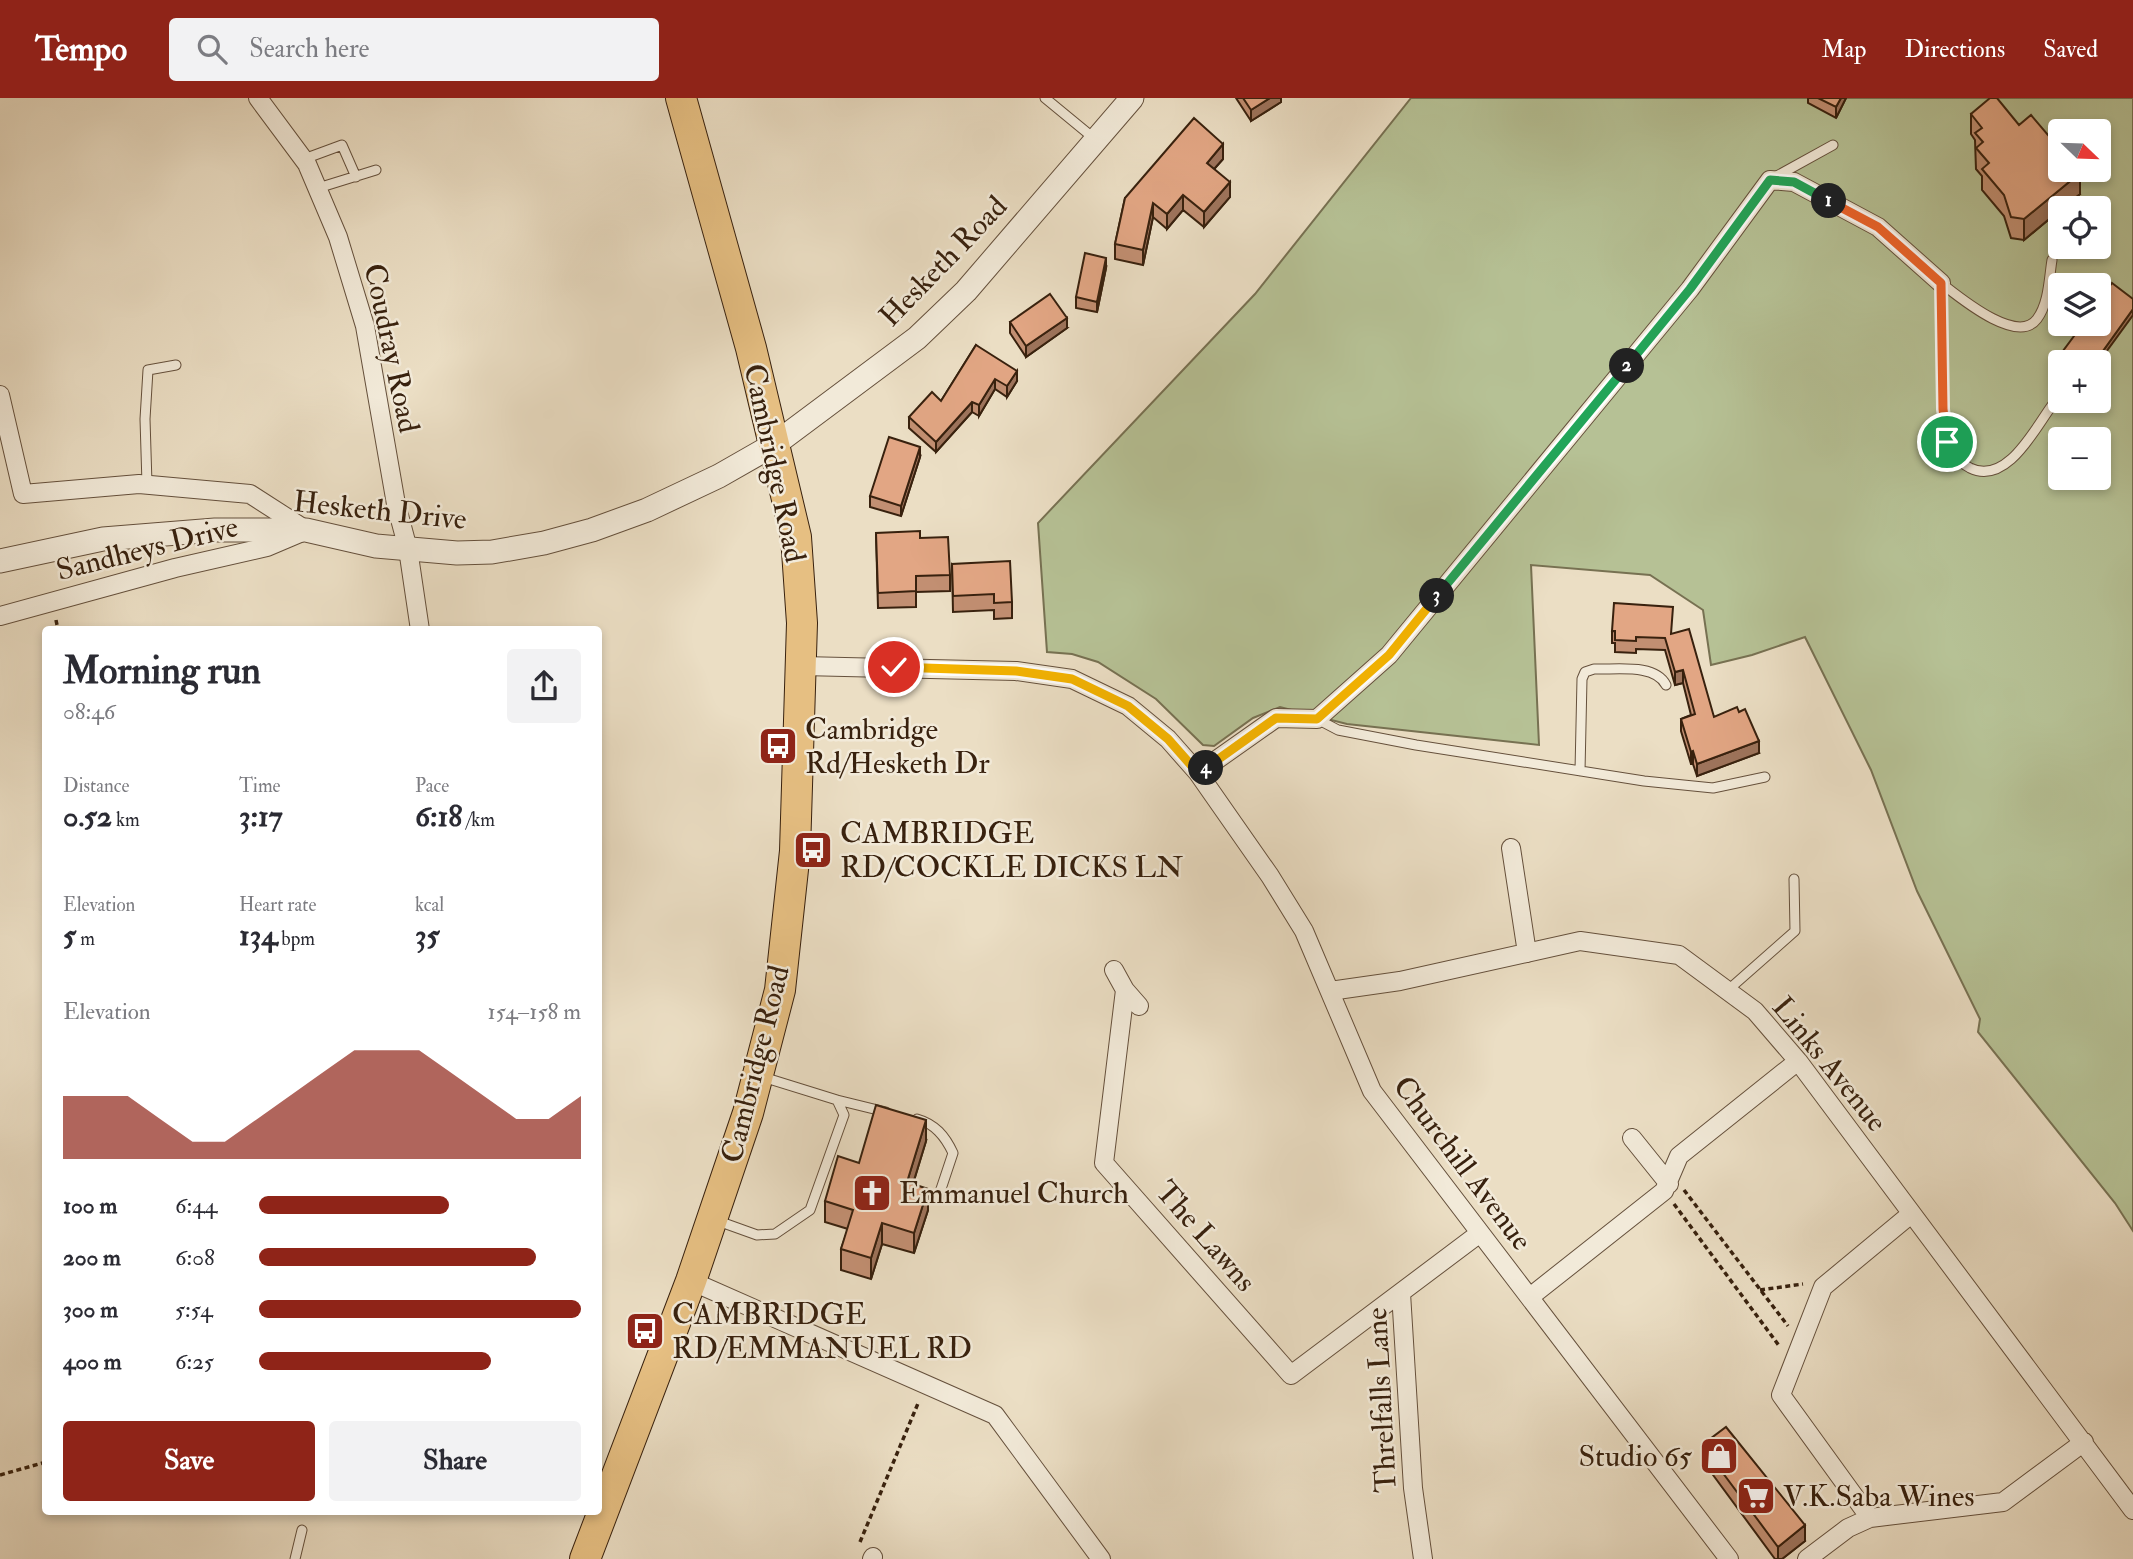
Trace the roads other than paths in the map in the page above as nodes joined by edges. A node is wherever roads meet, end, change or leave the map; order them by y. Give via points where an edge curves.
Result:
1 (258, 98) edge
2 (681, 98) edge
3 (1045, 98) edge
4 (1132, 98) edge
5 (1097, 141) junction
6 (1833, 145) dead end
7 (304, 159) junction
8 (376, 170) dead end
9 (356, 177) junction
10 (1770, 180) junction
11 (318, 188) junction
12 (2052, 260) dead end
13 (1941, 283) junction
14 (176, 365) dead end
15 (0, 395) edge
16 (2048, 411) edge
17 (775, 444) junction
18 (147, 484) junction
19 (306, 530) junction
20 (408, 549) junction
21 (0, 561) edge
22 (0, 616) edge
23 (418, 626) edge
24 (802, 666) junction
25 (1665, 685) dead end
26 (1317, 719) junction
27 (1580, 771) junction
28 (1198, 773) junction
29 (1765, 777) dead end
30 (1511, 848) dead end
31 (1794, 880) dead end
32 (1527, 953) junction
33 (1114, 970) dead end
34 (1125, 990) junction
35 (1329, 991) junction
36 (1727, 991) junction
37 (1139, 1006) dead end
38 (1798, 1061) junction
39 (758, 1075) junction
40 (837, 1100) junction
41 (1632, 1138) dead end
42 (1668, 1183) junction
43 (938, 1198) dead end
44 (1911, 1214) junction
45 (712, 1220) junction
46 (1480, 1233) junction
47 (691, 1281) junction
48 (1401, 1293) junction
49 (1530, 1297) junction
50 (2084, 1442) junction
51 (2133, 1510) edge
52 (602, 1514) edge
53 (602, 1515) edge
54 (1870, 1518) junction
55 (302, 1530) dead end
56 (295, 1559) edge
57 (585, 1559) edge
58 (1101, 1559) edge
59 (1423, 1559) edge
60 (1728, 1559) edge
61 (1807, 1559) edge

1 - 7 street, Coudray Road
2 - 17 highway, Cambridge Road
3 - 5 lane
4 - 5 street, Hesketh Road
5 - 17 street, Hesketh Road via 966,291 917,338
6 - 10 lane
7 - 9 lane via 342,145
7 - 11 street, Coudray Road
8 - 9 lane
9 - 11 lane
10 - 13 street via 1794,182 1878,227
10 - 26 street via 1690,289 1389,655
11 - 20 street, Coudray Road via 365,326
12 - 13 lane via 2043,307 2037,319 2026,326 1986,316
13 - 16 lane via 1944,429 1960,461 1977,471 2004,467
14 - 18 lane via 148,370
15 - 18 street via 23,494
17 - 20 street, Hesketh Drive via 647,510 592,530 492,552
17 - 24 highway, Cambridge Road via 796,537
18 - 19 street via 250,494
19 - 20 street, Hesketh Drive
19 - 21 street, Hesketh Drive via 215,530 103,539
19 - 22 street, Sandheys Drive via 267,547
20 - 23 street, Coudray Road
24 - 28 street, Churchill Avenue via 1016,671 1072,679 1128,706 1168,739
24 - 39 highway, Cambridge Road via 795,851 780,990
25 - 27 lane via 1652,672 1585,672
26 - 27 lane via 1338,730
26 - 28 street via 1276,718
27 - 29 lane via 1713,788
28 - 35 street, Churchill Avenue via 1297,920
30 - 32 street
31 - 36 lane via 1795,931
32 - 35 street, Links Avenue via 1400,981
32 - 36 street, Links Avenue via 1580,941 1679,956
33 - 34 street
34 - 37 street
34 - 48 street, The Lawns via 1104,1163 1290,1375
35 - 46 street, Churchill Avenue via 1372,1091
36 - 38 street, Links Avenue via 1755,1012
38 - 42 street via 1679,1156
38 - 44 street, Links Avenue
39 - 40 lane
39 - 45 highway, Cambridge Road
40 - 43 lane via 928,1122 946,1138 953,1153
40 - 45 lane via 844,1115 810,1210 775,1234 757,1235
41 - 42 street
42 - 49 street
44 - 50 street, Links Avenue
44 - 54 street via 1823,1287 1781,1395
45 - 47 highway, Cambridge Road
46 - 48 street, Threlfalls Lane
46 - 49 street, Churchill Avenue
47 - 52 highway, Cambridge Road
47 - 58 street via 995,1415
48 - 59 street, Threlfalls Lane via 1413,1488
49 - 60 street, Churchill Avenue
50 - 51 street, Links Avenue
50 - 54 street via 2003,1502
53 - 57 highway, Cambridge Road
54 - 61 street via 1848,1528
55 - 56 lane

